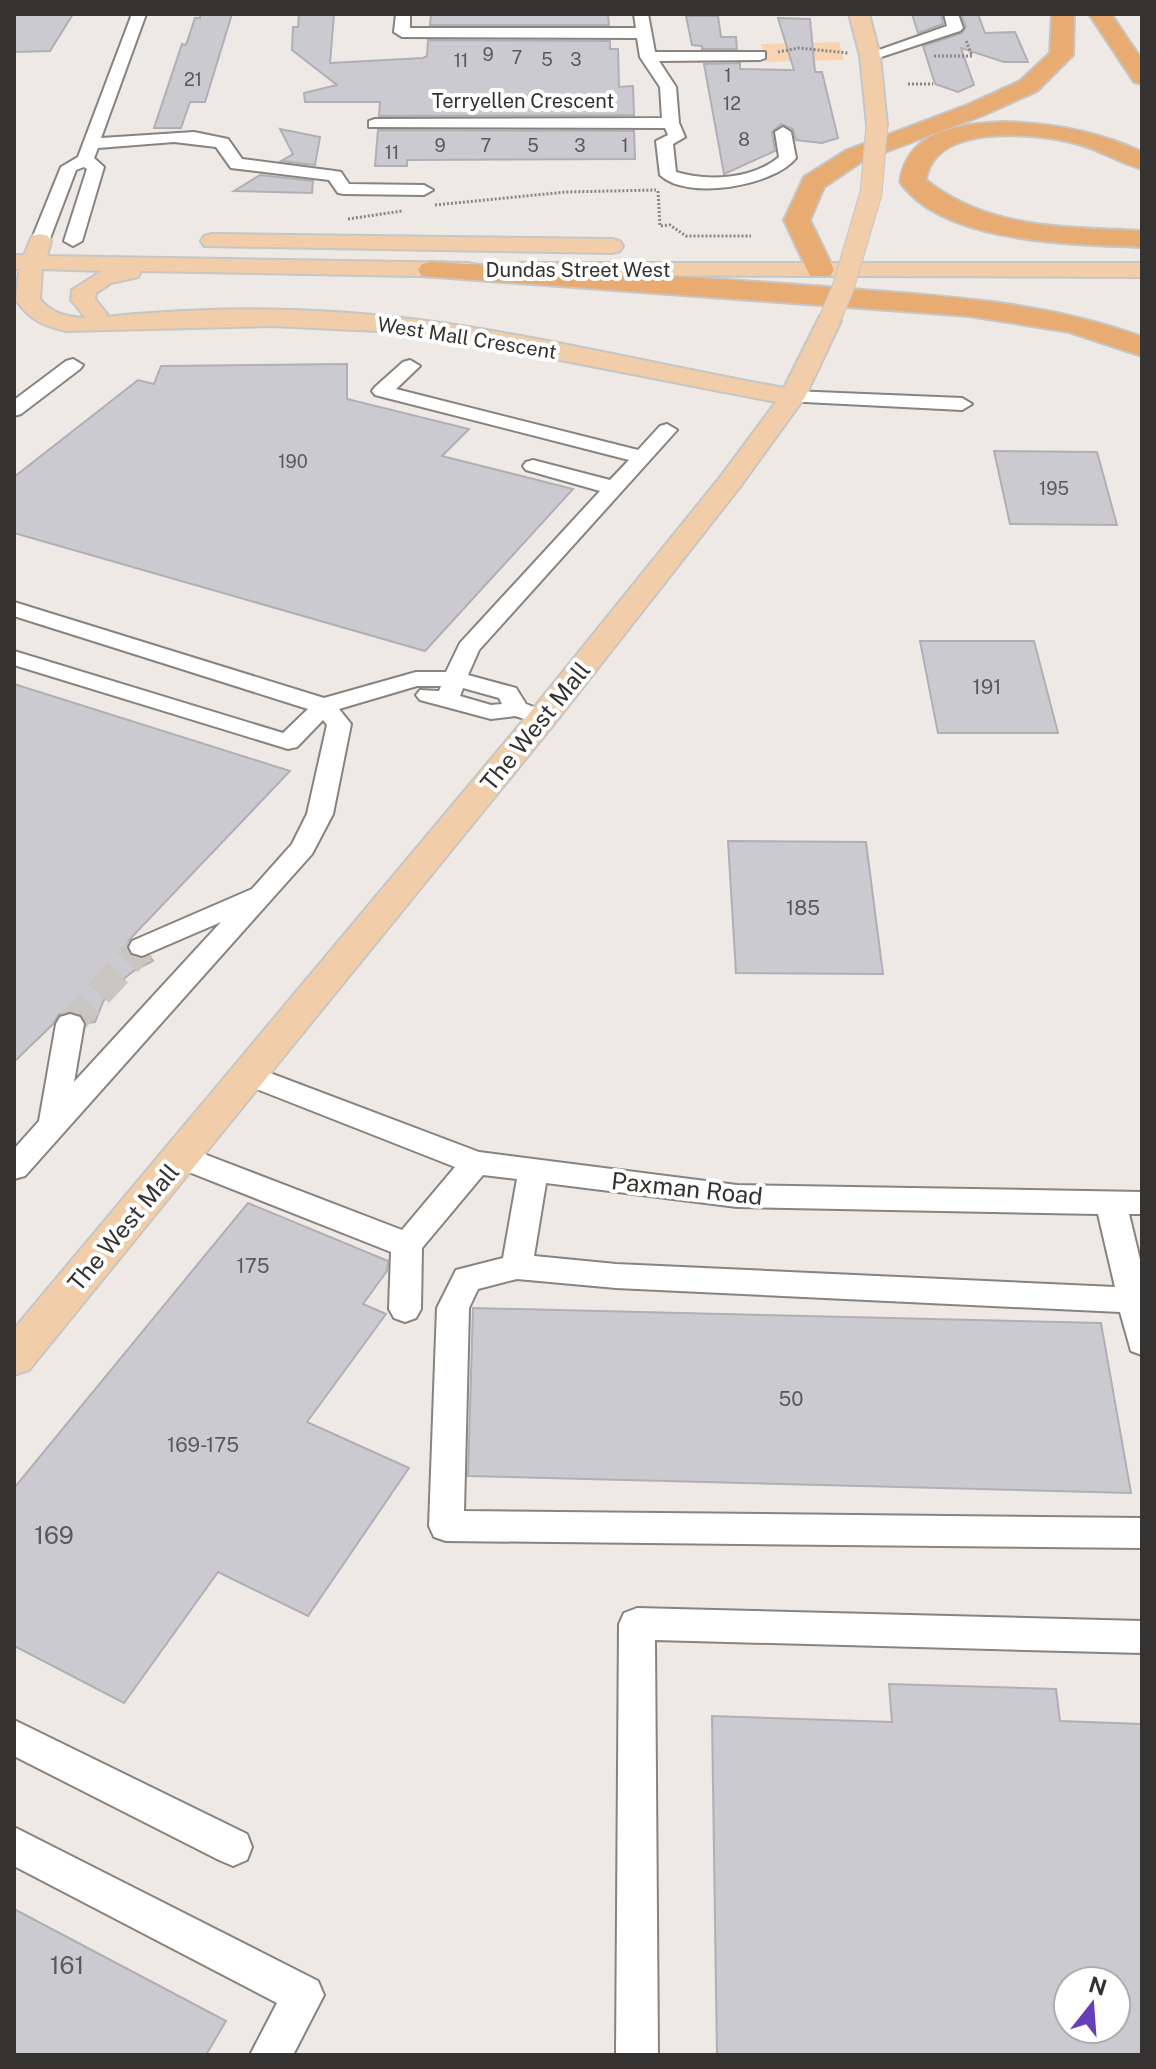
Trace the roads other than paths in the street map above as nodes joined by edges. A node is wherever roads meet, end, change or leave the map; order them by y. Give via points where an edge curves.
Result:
1 (139, 14) edge
2 (403, 14) edge
3 (641, 14) edge
4 (859, 14) edge
5 (951, 14) edge
6 (1063, 14) edge
7 (1100, 14) edge
8 (1118, 14) edge
9 (643, 33) junction
10 (934, 41) dead end
11 (1142, 52) edge
12 (876, 53) junction
13 (760, 55) dead end
14 (648, 57) junction
15 (1142, 77) edge
16 (375, 124) dead end
17 (674, 130) junction
18 (783, 132) dead end
19 (88, 152) junction
20 (1142, 161) edge
21 (425, 198) road end
22 (1142, 239) edge
23 (103, 241) dead end
24 (192, 241) dead end
25 (14, 242) edge
26 (640, 246) dead end
27 (700, 247) dead end
28 (803, 249) junction
29 (1142, 250) edge
30 (28, 255) edge
31 (175, 265) junction
32 (63, 270) junction
33 (432, 270) junction
34 (820, 270) junction
35 (1142, 270) edge
36 (95, 314) junction
37 (138, 320) junction
38 (1142, 347) edge
39 (73, 365) dead end
40 (410, 366) dead end
41 (792, 397) junction
42 (962, 404) dead end
43 (14, 410) edge
44 (667, 430) dead end
45 (642, 457) junction
46 (533, 466) dead end
47 (614, 488) junction
48 (14, 609) edge
49 (14, 658) edge
50 (451, 689) junction
51 (324, 706) junction
52 (530, 713) junction
53 (267, 890) junction
54 (142, 947) tunnel mouth
55 (70, 1024) tunnel mouth
56 (249, 1075) junction
57 (53, 1125) junction
58 (181, 1157) junction
59 (476, 1163) junction
60 (14, 1168) edge
61 (533, 1171) junction
62 (1127, 1203) edge
63 (407, 1245) junction
64 (517, 1267) junction
65 (1134, 1300) junction
66 (405, 1309) dead end
67 (1142, 1342) edge
68 (14, 1358) edge
69 (1142, 1533) edge
70 (1142, 1637) edge
71 (14, 1737) edge
72 (14, 1846) edge
73 (233, 1847) dead end
74 (271, 2055) edge
75 (637, 2055) edge

1 - 19 street
2 - 9 street via 402,32
3 - 9 street
4 - 12 main road, The West Mall
5 - 12 street via 955,28
6 - 28 highway via 1069,30 1063,58 1041,80 880,144 818,175 798,212
7 - 15 highway
8 - 11 highway
9 - 14 street
10 - 12 street
12 - 41 main road, The West Mall, bridge via 871,193 843,288
13 - 14 street
14 - 17 street via 668,87
16 - 17 street, Terryellen Crescent
17 - 18 street via 664,141 668,175 706,184 785,163
19 - 21 street via 174,137 203,138 222,143 237,164 310,171 335,176 344,189
19 - 30 street via 69,167
19 - 32 street via 96,167
20 - 22 highway via 1081,137 1000,129 955,135 927,148 915,166 913,182 933,202 985,223
23 - 32 main road, Dundas Street West
24 - 26 main road, Dundas Street West
25 - 30 main road, Dundas Street West
27 - 28 main road, Dundas Street West
28 - 29 main road, Dundas Street West
28 - 34 highway
30 - 32 main road, Dundas Street West
30 - 37 main road, West Mall Crescent via 28,300 40,313 90,325
31 - 32 main road, Dundas Street West
31 - 33 main road, Dundas Street West
31 - 36 main road via 104,277 88,285 83,300
32 - 36 main road, West Mall Crescent via 64,307
33 - 34 main road, Dundas Street West
33 - 38 highway via 960,307 1050,320
34 - 35 main road, Dundas Street West
36 - 37 main road, West Mall Crescent
37 - 41 main road, West Mall Crescent via 299,319 399,325
39 - 43 street
40 - 45 street via 382,391
41 - 42 street
41 - 52 main road, The West Mall via 730,482
44 - 45 street
45 - 47 street
46 - 47 street
47 - 50 street via 468,648
48 - 51 street
49 - 51 street via 288,742
50 - 51 street via 375,689
50 - 52 street via 491,712
51 - 53 street via 339,724 320,814 303,848
52 - 56 main road, The West Mall
53 - 54 street
53 - 57 street
55 - 57 street
56 - 58 main road, The West Mall
56 - 59 street, Paxman Road
57 - 60 street
58 - 63 street
58 - 68 main road, The West Mall
59 - 61 street, Paxman Road
59 - 63 street
61 - 62 street, Paxman Road via 737,1196
61 - 64 street
62 - 65 street
63 - 66 street
64 - 65 street
64 - 69 street via 467,1279 453,1308 446,1526
65 - 67 street
70 - 75 street via 637,1624
71 - 73 street
72 - 74 street via 304,1995

